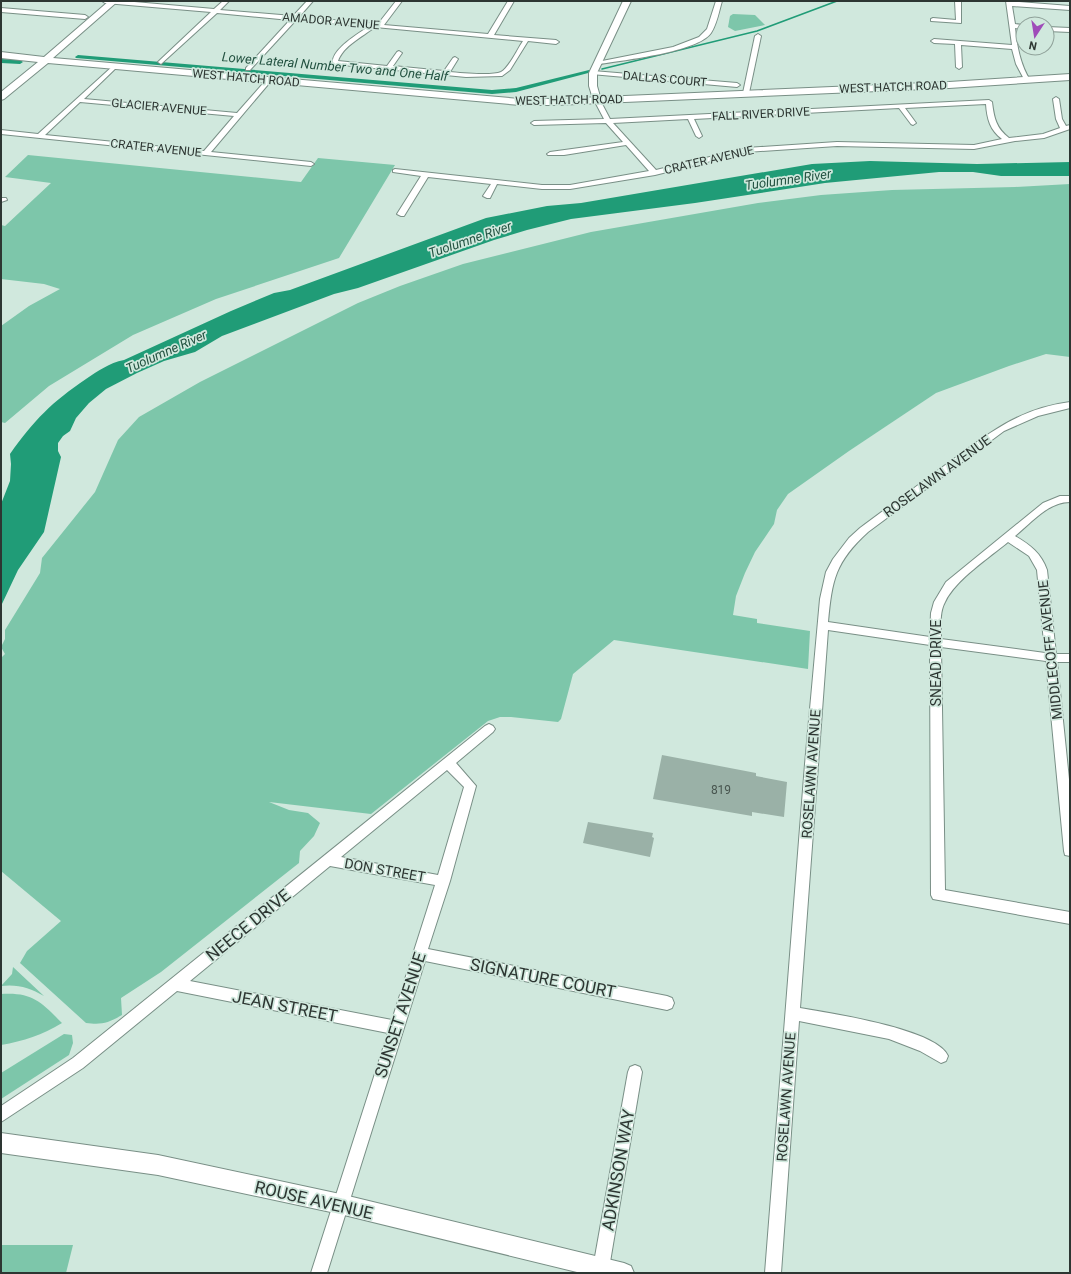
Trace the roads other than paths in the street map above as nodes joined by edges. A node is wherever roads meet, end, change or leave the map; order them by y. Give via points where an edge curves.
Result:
1 (111, 1) edge
2 (226, 1) edge
3 (310, 1) edge
4 (399, 1) edge
5 (511, 1) edge
6 (627, 1) edge
7 (719, 1) edge
8 (958, 1) edge
9 (1009, 2) edge
10 (1070, 8) edge
11 (1, 10) edge
12 (215, 11) junction
13 (86, 17) junction
14 (294, 18) junction
15 (933, 20) dead end
16 (377, 25) junction
17 (1013, 26) joint
18 (1055, 29) edge
19 (1070, 30) edge
20 (490, 36) junction
21 (758, 36) dead end
22 (526, 40) junction
23 (1015, 40) edge
24 (934, 41) dead end
25 (556, 42) dead end
26 (958, 43) junction
27 (1015, 47) edge
28 (399, 53) dead end
29 (1, 55) edge
30 (1018, 56) edge
31 (41, 59) junction
32 (455, 59) dead end
33 (161, 62) dead end
34 (600, 62) junction
35 (114, 67) junction
36 (960, 67) dead end
37 (389, 68) junction
38 (248, 69) dead end
39 (446, 73) junction
40 (593, 73) junction
41 (1070, 77) edge
42 (269, 80) junction
43 (1027, 80) junction
44 (737, 85) dead end
45 (1, 86) edge
46 (746, 94) junction
47 (1, 97) edge
48 (1056, 99) dead end
49 (78, 100) junction
50 (597, 100) junction
51 (900, 106) junction
52 (239, 115) junction
53 (690, 117) junction
54 (608, 121) junction
55 (534, 123) dead end
56 (913, 123) dead end
57 (1067, 128) edge
58 (1, 132) edge
59 (40, 136) junction
60 (699, 136) dead end
61 (1009, 141) junction
62 (628, 143) junction
63 (206, 153) junction
64 (550, 154) dead end
65 (311, 164) dead end
66 (395, 172) dead end
67 (655, 173) junction
68 (424, 175) junction
69 (495, 182) junction
70 (488, 196) dead end
71 (401, 214) dead end
72 (1070, 405) edge
73 (1070, 499) edge
74 (1008, 536) junction
75 (823, 625) junction
76 (935, 642) junction
77 (1051, 658) junction
78 (1070, 658) edge
79 (490, 729) dead end
80 (448, 762) junction
81 (1070, 852) edge
82 (327, 860) junction
83 (443, 881) junction
84 (1070, 918) edge
85 (420, 954) junction
86 (174, 984) junction
87 (667, 1003) dead end
88 (793, 1013) junction
89 (396, 1028) junction
90 (941, 1056) dead end
91 (634, 1072) dead end
92 (1, 1114) edge
93 (1, 1143) edge
94 (340, 1204) junction
95 (601, 1268) junction
96 (319, 1273) edge
97 (624, 1273) edge
98 (773, 1273) edge

1 - 12 street, AMADOR AVENUE
1 - 13 main road
1 - 31 main road
2 - 12 street
3 - 14 street
4 - 16 street
5 - 20 street
6 - 34 street
7 - 34 street via 703,40
8 - 15 street via 959,22
9 - 10 street
9 - 17 street
11 - 13 street
12 - 14 street, AMADOR AVENUE
12 - 33 street
13 - 31 main road
14 - 16 street, AMADOR AVENUE
14 - 38 street
16 - 20 street, AMADOR AVENUE
16 - 37 street via 347,45 335,63
17 - 23 street
18 - 19 street
20 - 22 street, AMADOR AVENUE
21 - 46 street
22 - 25 street, AMADOR AVENUE
22 - 39 street via 511,66 502,74
24 - 26 street
26 - 27 street
26 - 36 street
28 - 37 street
29 - 31 main road, WEST HATCH ROAD
30 - 43 street via 1020,68
31 - 35 main road, WEST HATCH ROAD
31 - 45 main road
31 - 47 main road
32 - 39 street
34 - 40 street
35 - 42 main road, WEST HATCH ROAD
35 - 49 street
37 - 39 street
40 - 44 street, DALLAS COURT
40 - 50 street via 592,86
41 - 43 main road, WEST HATCH ROAD
42 - 50 main road, WEST HATCH ROAD via 520,102
42 - 52 street
43 - 46 main road, WEST HATCH ROAD
46 - 50 main road, WEST HATCH ROAD
48 - 57 street via 1059,119
49 - 52 street, GLACIER AVENUE
49 - 59 street
50 - 54 street
51 - 53 street, FALL RIVER DRIVE
51 - 56 street
51 - 61 street, FALL RIVER DRIVE via 989,102 992,124 997,132
52 - 63 street
53 - 54 street, FALL RIVER DRIVE
53 - 60 street
54 - 55 street, FALL RIVER DRIVE
54 - 62 street
57 - 61 street, CRATER AVENUE via 1044,136
58 - 59 street, CRATER AVENUE
59 - 63 street, CRATER AVENUE
61 - 67 street, CRATER AVENUE via 963,148 826,144 747,150
62 - 64 street
62 - 67 street
63 - 65 street, CRATER AVENUE
66 - 68 street, CRATER AVENUE
67 - 69 street, CRATER AVENUE via 570,187 551,188
68 - 69 street, CRATER AVENUE
68 - 71 street
69 - 70 street
72 - 75 street, ROSELAWN AVENUE via 1048,410 1001,429 853,540 831,572
73 - 74 street, SNEAD DRIVE via 1060,499 1046,505
74 - 76 street, SNEAD DRIVE via 944,592 936,613
74 - 77 street, MIDDLECOFF AVENUE via 1032,552 1040,564
75 - 76 street
75 - 88 street, ROSELAWN AVENUE
76 - 77 street
76 - 84 street, SNEAD DRIVE via 938,895
77 - 78 street
77 - 81 street, MIDDLECOFF AVENUE
79 - 80 street, NEECE DRIVE
80 - 82 street, NEECE DRIVE
80 - 83 street, SUNSET AVENUE via 470,786
82 - 83 street, DON STREET
82 - 86 street, NEECE DRIVE
83 - 85 street, SUNSET AVENUE
85 - 87 street, SIGNATURE COURT
85 - 89 street, SUNSET AVENUE
86 - 89 street, JEAN STREET
86 - 92 street, NEECE DRIVE via 78,1063
88 - 90 street via 893,1033 913,1040
88 - 98 street, ROSELAWN AVENUE
89 - 94 street, SUNSET AVENUE
91 - 95 street, ADKINSON WAY
93 - 94 street, ROUSE AVENUE via 158,1165
94 - 95 street, ROUSE AVENUE
94 - 96 street, SUNSET AVENUE
95 - 97 street, ROUSE AVENUE

